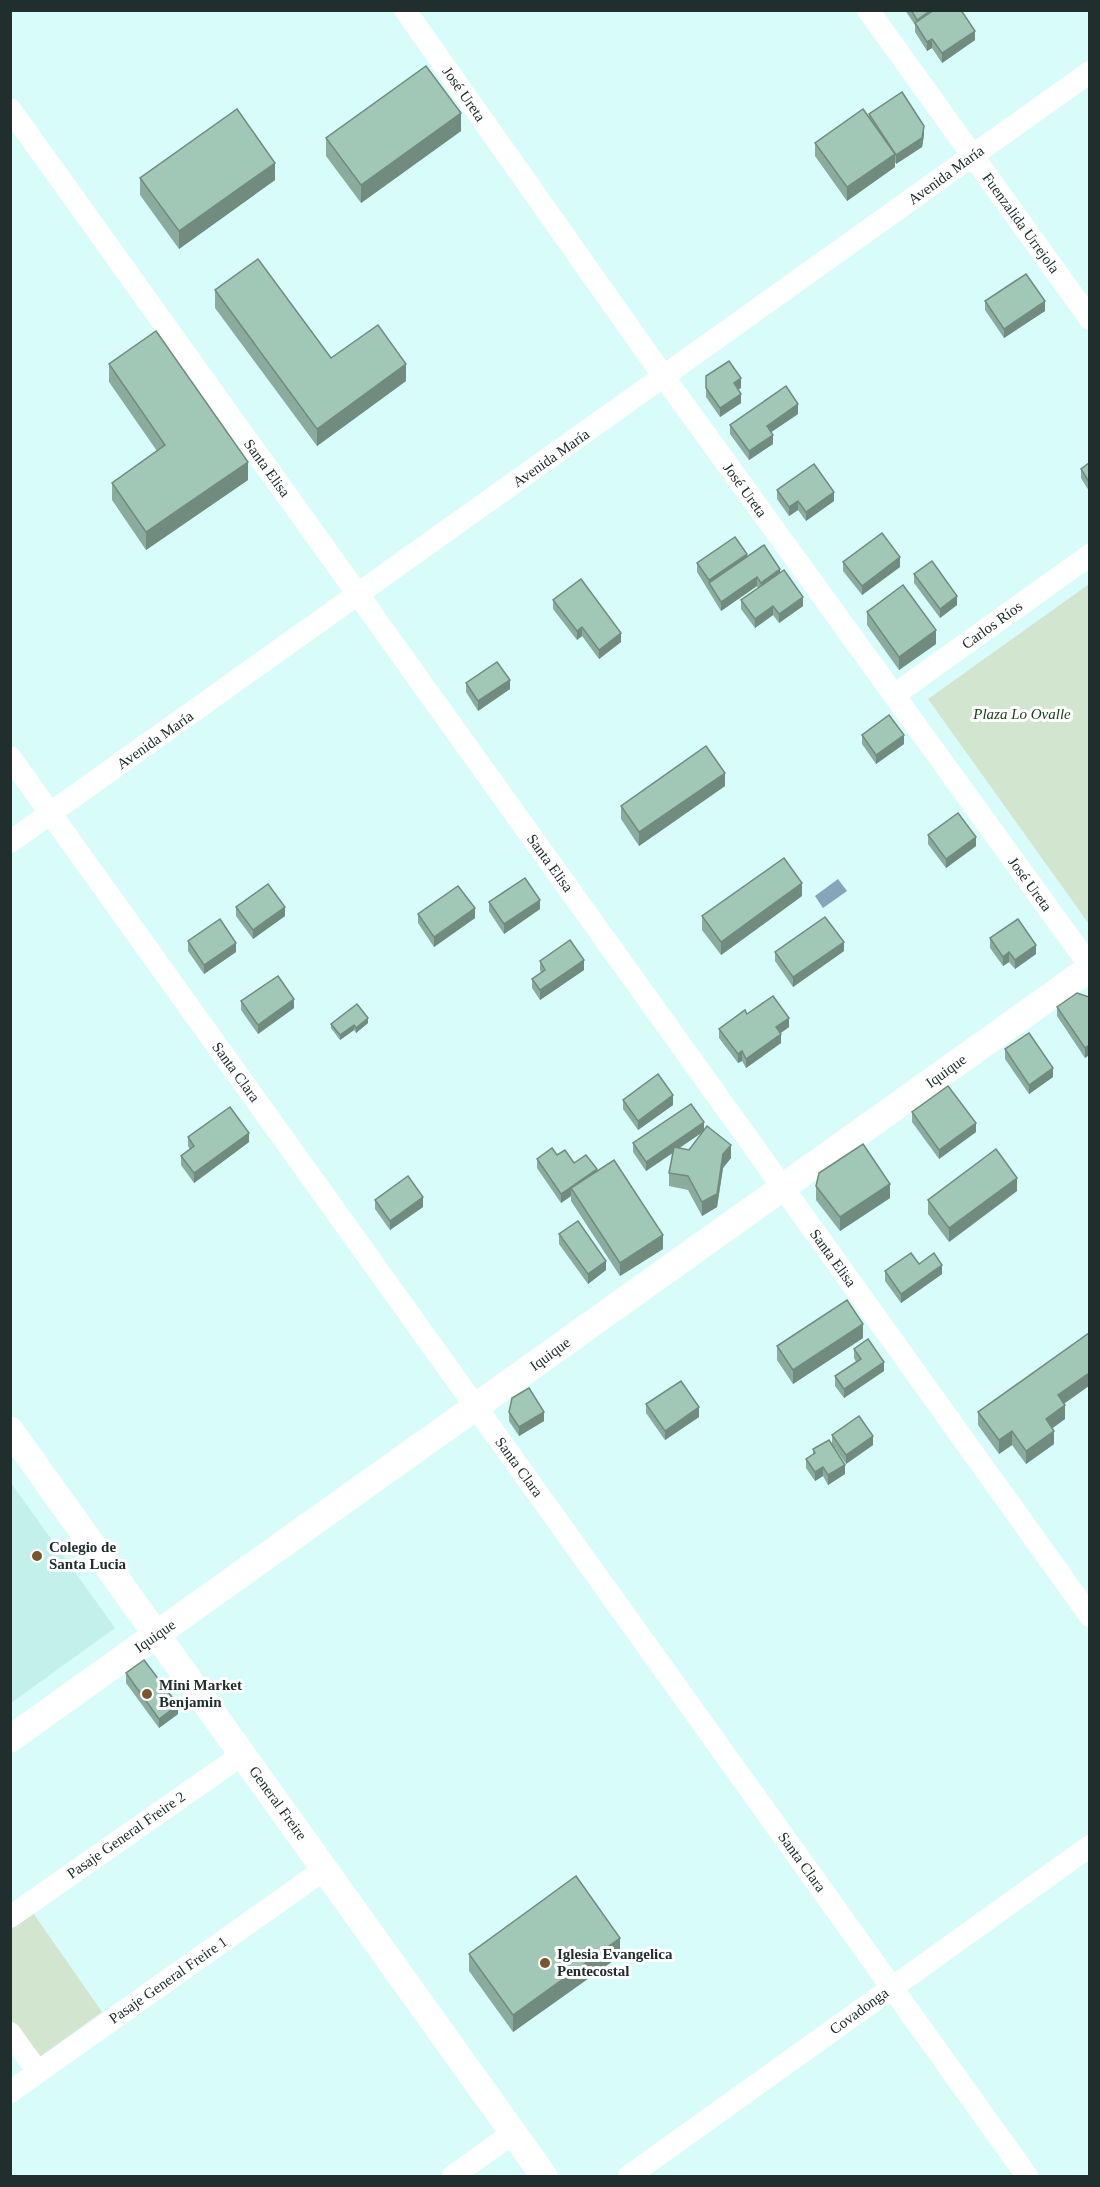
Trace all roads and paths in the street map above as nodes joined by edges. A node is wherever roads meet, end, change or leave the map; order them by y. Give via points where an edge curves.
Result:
1 (405, 10) edge
2 (868, 10) edge
3 (1089, 72) edge
4 (10, 109) edge
5 (973, 156) junction
6 (1089, 319) edge
7 (664, 377) junction
8 (1089, 555) edge
9 (358, 595) junction
10 (894, 695) junction
11 (10, 758) edge
12 (51, 814) junction
13 (10, 842) edge
14 (1089, 967) edge
15 (783, 1188) junction
16 (476, 1407) junction
17 (10, 1430) edge
18 (1089, 1616) edge
19 (158, 1634) junction
20 (10, 1739) edge
21 (243, 1754) junction
22 (1089, 1846) edge
23 (325, 1869) junction
24 (10, 1917) edge
25 (892, 1988) junction
26 (10, 2033) edge
27 (38, 2072) junction
28 (10, 2092) edge
29 (513, 2133) junction
30 (453, 2176) edge
31 (544, 2176) edge
32 (629, 2176) edge
33 (1027, 2176) edge

1 - 7 street, José Ureta
2 - 5 street, Fuenzalida Urrejola
3 - 5 street, Avenida María
4 - 9 street, Santa Elisa
5 - 6 street, Fuenzalida Urrejola
5 - 7 street, Avenida María
7 - 9 street, Avenida María
7 - 10 street, José Ureta
8 - 10 street, Carlos Ríos
9 - 12 street, Avenida María
9 - 15 street, Santa Elisa
10 - 14 street, José Ureta
11 - 12 street, Santa Clara
12 - 13 street, Avenida María
12 - 16 street, Santa Clara
14 - 15 street, Iquique
15 - 16 street, Iquique
15 - 18 street, Santa Elisa
16 - 19 street, Iquique
16 - 25 street, Santa Clara
17 - 19 street, General Freire
19 - 20 street, Iquique
19 - 21 street, General Freire
21 - 23 street, General Freire
21 - 24 street, Pasaje General Freire 2
22 - 25 street, Covadonga
23 - 27 street, Pasaje General Freire 1
23 - 29 street, General Freire
25 - 32 street, Covadonga
25 - 33 street, Santa Clara
26 - 27 street
27 - 28 street, Pasaje General Freire 1
29 - 30 street
29 - 31 street, General Freire

